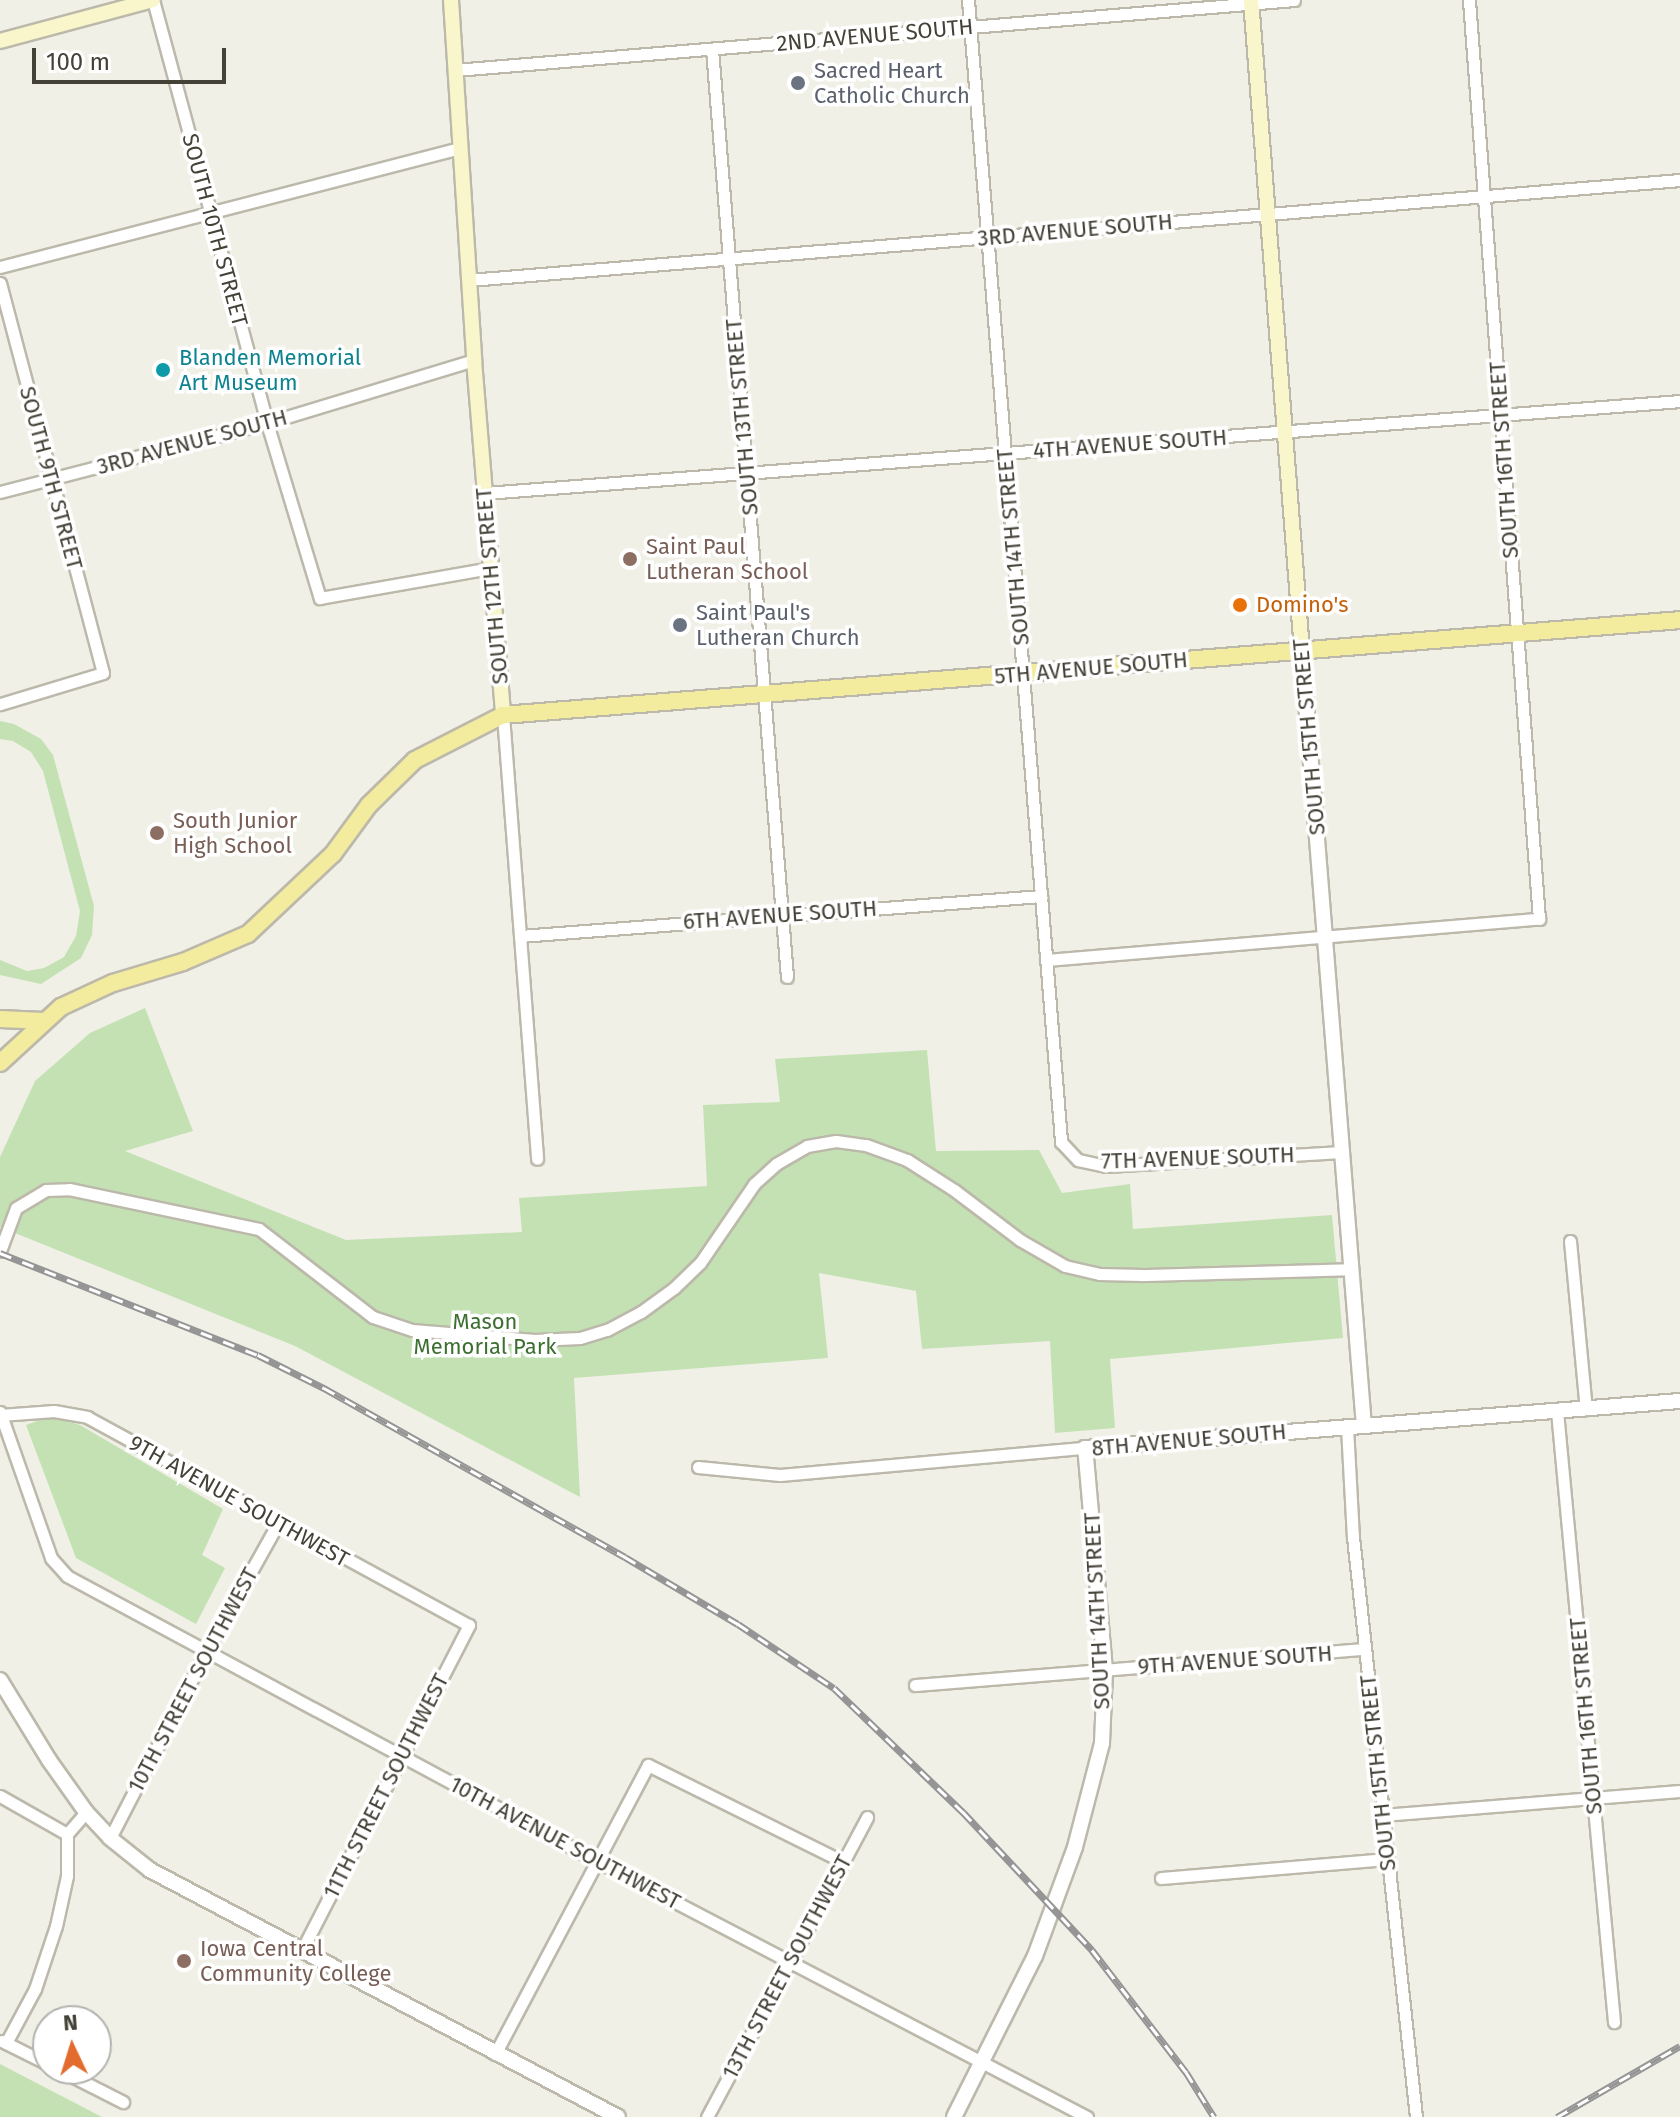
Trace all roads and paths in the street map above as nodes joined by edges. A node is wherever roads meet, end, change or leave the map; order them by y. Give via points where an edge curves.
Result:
1 (153, 0) edge
2 (968, 0) edge
3 (1294, 0) edge
4 (1469, 0) edge
5 (1251, 2) edge
6 (448, 4) edge
7 (970, 27) junction
8 (0, 41) edge
9 (712, 49) junction
10 (455, 70) junction
11 (461, 148) junction
12 (1680, 180) edge
13 (1484, 196) junction
14 (210, 212) junction
15 (1268, 214) junction
16 (988, 237) junction
17 (729, 259) junction
18 (0, 267) edge
19 (469, 280) junction
20 (0, 283) edge
21 (474, 360) junction
22 (1680, 401) edge
23 (1501, 415) junction
24 (267, 423) junction
25 (1285, 432) junction
26 (1005, 453) junction
27 (746, 473) junction
28 (51, 478) junction
29 (0, 492) edge
30 (485, 493) junction
31 (491, 568) junction
32 (1680, 620) edge
33 (1517, 633) junction
34 (1302, 651) junction
35 (1023, 673) junction
36 (764, 694) junction
37 (0, 704) edge
38 (503, 715) junction
39 (1041, 896) junction
40 (782, 914) junction
41 (520, 936) junction
42 (1325, 937) junction
43 (1046, 960) junction
44 (787, 977) dead end
45 (0, 1019) edge
46 (44, 1021) junction
47 (0, 1063) edge
48 (1061, 1142) joint
49 (1342, 1152) junction
50 (537, 1159) dead end
51 (1570, 1241) dead end
52 (0, 1251) edge
53 (1352, 1269) junction
54 (1680, 1401) edge
55 (1586, 1409) junction
56 (1557, 1411) junction
57 (0, 1414) edge
58 (1364, 1426) junction
59 (1347, 1427) junction
60 (1085, 1448) junction
61 (698, 1467) dead end
62 (278, 1523) junction
63 (469, 1625) joint
64 (1365, 1649) junction
65 (206, 1652) junction
66 (1105, 1670) junction
67 (0, 1680) edge
68 (915, 1685) dead end
69 (400, 1755) junction
70 (1680, 1791) edge
71 (0, 1796) edge
72 (1593, 1798) junction
73 (86, 1812) junction
74 (1382, 1815) junction
75 (867, 1817) dead end
76 (67, 1834) junction
77 (110, 1838) junction
78 (1387, 1859) junction
79 (597, 1861) junction
80 (843, 1862) junction
81 (1161, 1878) dead end
82 (303, 1948) junction
83 (790, 1961) junction
84 (1614, 2022) dead end
85 (3, 2041) edge
86 (495, 2054) junction
87 (32, 2056) edge
88 (983, 2060) junction
89 (90, 2085) edge
90 (123, 2102) dead end
91 (618, 2117) edge
92 (707, 2117) edge
93 (954, 2117) edge
94 (1087, 2117) edge
95 (1416, 2117) edge

1 - 8 main road
1 - 14 street, SOUTH 10TH STREET
2 - 7 street, SOUTH 14TH STREET
3 - 5 street, 2ND AVENUE SOUTH
4 - 13 street, SOUTH 16TH STREET
5 - 7 street, 2ND AVENUE SOUTH
5 - 15 main road, SOUTH 15TH STREET
6 - 10 main road, SOUTH 12TH STREET
7 - 9 street, 2ND AVENUE SOUTH
7 - 16 street, SOUTH 14TH STREET
9 - 10 street, 2ND AVENUE SOUTH
9 - 17 street, SOUTH 13TH STREET
10 - 11 main road, SOUTH 12TH STREET
11 - 14 street
11 - 19 main road, SOUTH 12TH STREET
12 - 13 street, 3RD AVENUE SOUTH
13 - 15 street, 3RD AVENUE SOUTH
13 - 23 street, SOUTH 16TH STREET
14 - 18 street
14 - 24 street, SOUTH 10TH STREET
15 - 16 street, 3RD AVENUE SOUTH
15 - 25 main road, SOUTH 15TH STREET
16 - 17 street, 3RD AVENUE SOUTH
16 - 26 street, SOUTH 14TH STREET
17 - 19 street, 3RD AVENUE SOUTH
17 - 27 street, SOUTH 13TH STREET
19 - 21 main road, SOUTH 12TH STREET
20 - 28 street, SOUTH 9TH STREET
21 - 24 street, 3RD AVENUE SOUTH
21 - 30 main road, SOUTH 12TH STREET
22 - 23 street, 4TH AVENUE SOUTH
23 - 25 street, 4TH AVENUE SOUTH
23 - 33 street, SOUTH 16TH STREET
24 - 28 street, 3RD AVENUE SOUTH
24 - 31 street, SOUTH 10TH STREET via 320,598
25 - 26 street, 4TH AVENUE SOUTH
25 - 34 main road, SOUTH 15TH STREET
26 - 27 street, 4TH AVENUE SOUTH
26 - 35 street, SOUTH 14TH STREET
27 - 30 street, 4TH AVENUE SOUTH
27 - 36 street, SOUTH 13TH STREET
28 - 29 street, 3RD AVENUE SOUTH
28 - 37 street, SOUTH 9TH STREET via 103,673
30 - 31 main road, SOUTH 12TH STREET
31 - 38 main road, SOUTH 12TH STREET
32 - 33 main road, 5TH AVENUE SOUTH
33 - 34 main road, 5TH AVENUE SOUTH
33 - 42 street, SOUTH 16TH STREET via 1539,919
34 - 35 main road, 5TH AVENUE SOUTH
34 - 42 street, SOUTH 15TH STREET
35 - 36 main road, 5TH AVENUE SOUTH
35 - 39 street, SOUTH 14TH STREET
36 - 38 main road, 5TH AVENUE SOUTH
36 - 40 street, SOUTH 13TH STREET
38 - 41 street, SOUTH 12TH STREET
38 - 46 main road via 415,760 369,805 333,854 248,934 183,962 116,982 61,1007
39 - 40 street, 6TH AVENUE SOUTH
39 - 43 street, SOUTH 14TH STREET
40 - 41 street, 6TH AVENUE SOUTH
40 - 44 street, SOUTH 13TH STREET
41 - 50 street, SOUTH 12TH STREET
42 - 43 street
42 - 49 street, SOUTH 15TH STREET
43 - 48 street, SOUTH 14TH STREET
45 - 46 main road
46 - 47 main road
48 - 49 street, 7TH AVENUE SOUTH via 1078,1160 1106,1166
49 - 53 street, SOUTH 15TH STREET
51 - 55 street
52 - 53 street via 16,1208 46,1190 69,1189 259,1229 373,1317 412,1330 493,1338 580,1338 641,1312 700,1263 754,1184 776,1164 807,1146 836,1141 907,1160 1065,1266 1099,1274 1143,1275
53 - 58 street, SOUTH 15TH STREET
54 - 55 street, 8TH AVENUE SOUTH
55 - 56 street, 8TH AVENUE SOUTH
56 - 58 street, 8TH AVENUE SOUTH
56 - 72 street, SOUTH 16TH STREET
57 - 62 street, 9TH AVENUE SOUTHWEST via 54,1411 87,1417
57 - 65 street, 10TH AVENUE SOUTHWEST via 51,1558 67,1576
58 - 59 street, 8TH AVENUE SOUTH
59 - 60 street, 8TH AVENUE SOUTH
59 - 64 street, SOUTH 15TH STREET
60 - 61 street, 8TH AVENUE SOUTH via 780,1475
60 - 66 street, SOUTH 14TH STREET
62 - 63 street, 9TH AVENUE SOUTHWEST
62 - 65 street, 10TH STREET SOUTHWEST
63 - 69 street, 11TH STREET SOUTHWEST
64 - 66 street, 9TH AVENUE SOUTH
64 - 74 street, SOUTH 15TH STREET
65 - 69 street, 10TH AVENUE SOUTHWEST
65 - 77 street, 10TH STREET SOUTHWEST
66 - 68 street, 9TH AVENUE SOUTH
66 - 88 street, SOUTH 14TH STREET via 1099,1758 1075,1847 1035,1956
67 - 73 street
69 - 79 street, 10TH AVENUE SOUTHWEST
69 - 82 street, 11TH STREET SOUTHWEST
70 - 72 street
71 - 76 street
72 - 74 street
72 - 84 street, SOUTH 16TH STREET
73 - 76 street
73 - 77 street
74 - 78 street, SOUTH 15TH STREET
75 - 80 street, 13TH STREET SOUTHWEST
76 - 85 street via 67,1876 56,1926 35,1989
77 - 82 street via 150,1870
78 - 81 street
78 - 95 street, SOUTH 15TH STREET
79 - 80 street via 648,1765
79 - 83 street, 10TH AVENUE SOUTHWEST
79 - 86 street
80 - 83 street, 13TH STREET SOUTHWEST
82 - 86 street
83 - 88 street, 10TH AVENUE SOUTHWEST
83 - 92 street, 13TH STREET SOUTHWEST
85 - 87 street
86 - 91 street
88 - 93 street, SOUTH 14TH STREET
88 - 94 street, 10TH AVENUE SOUTHWEST
89 - 90 street

